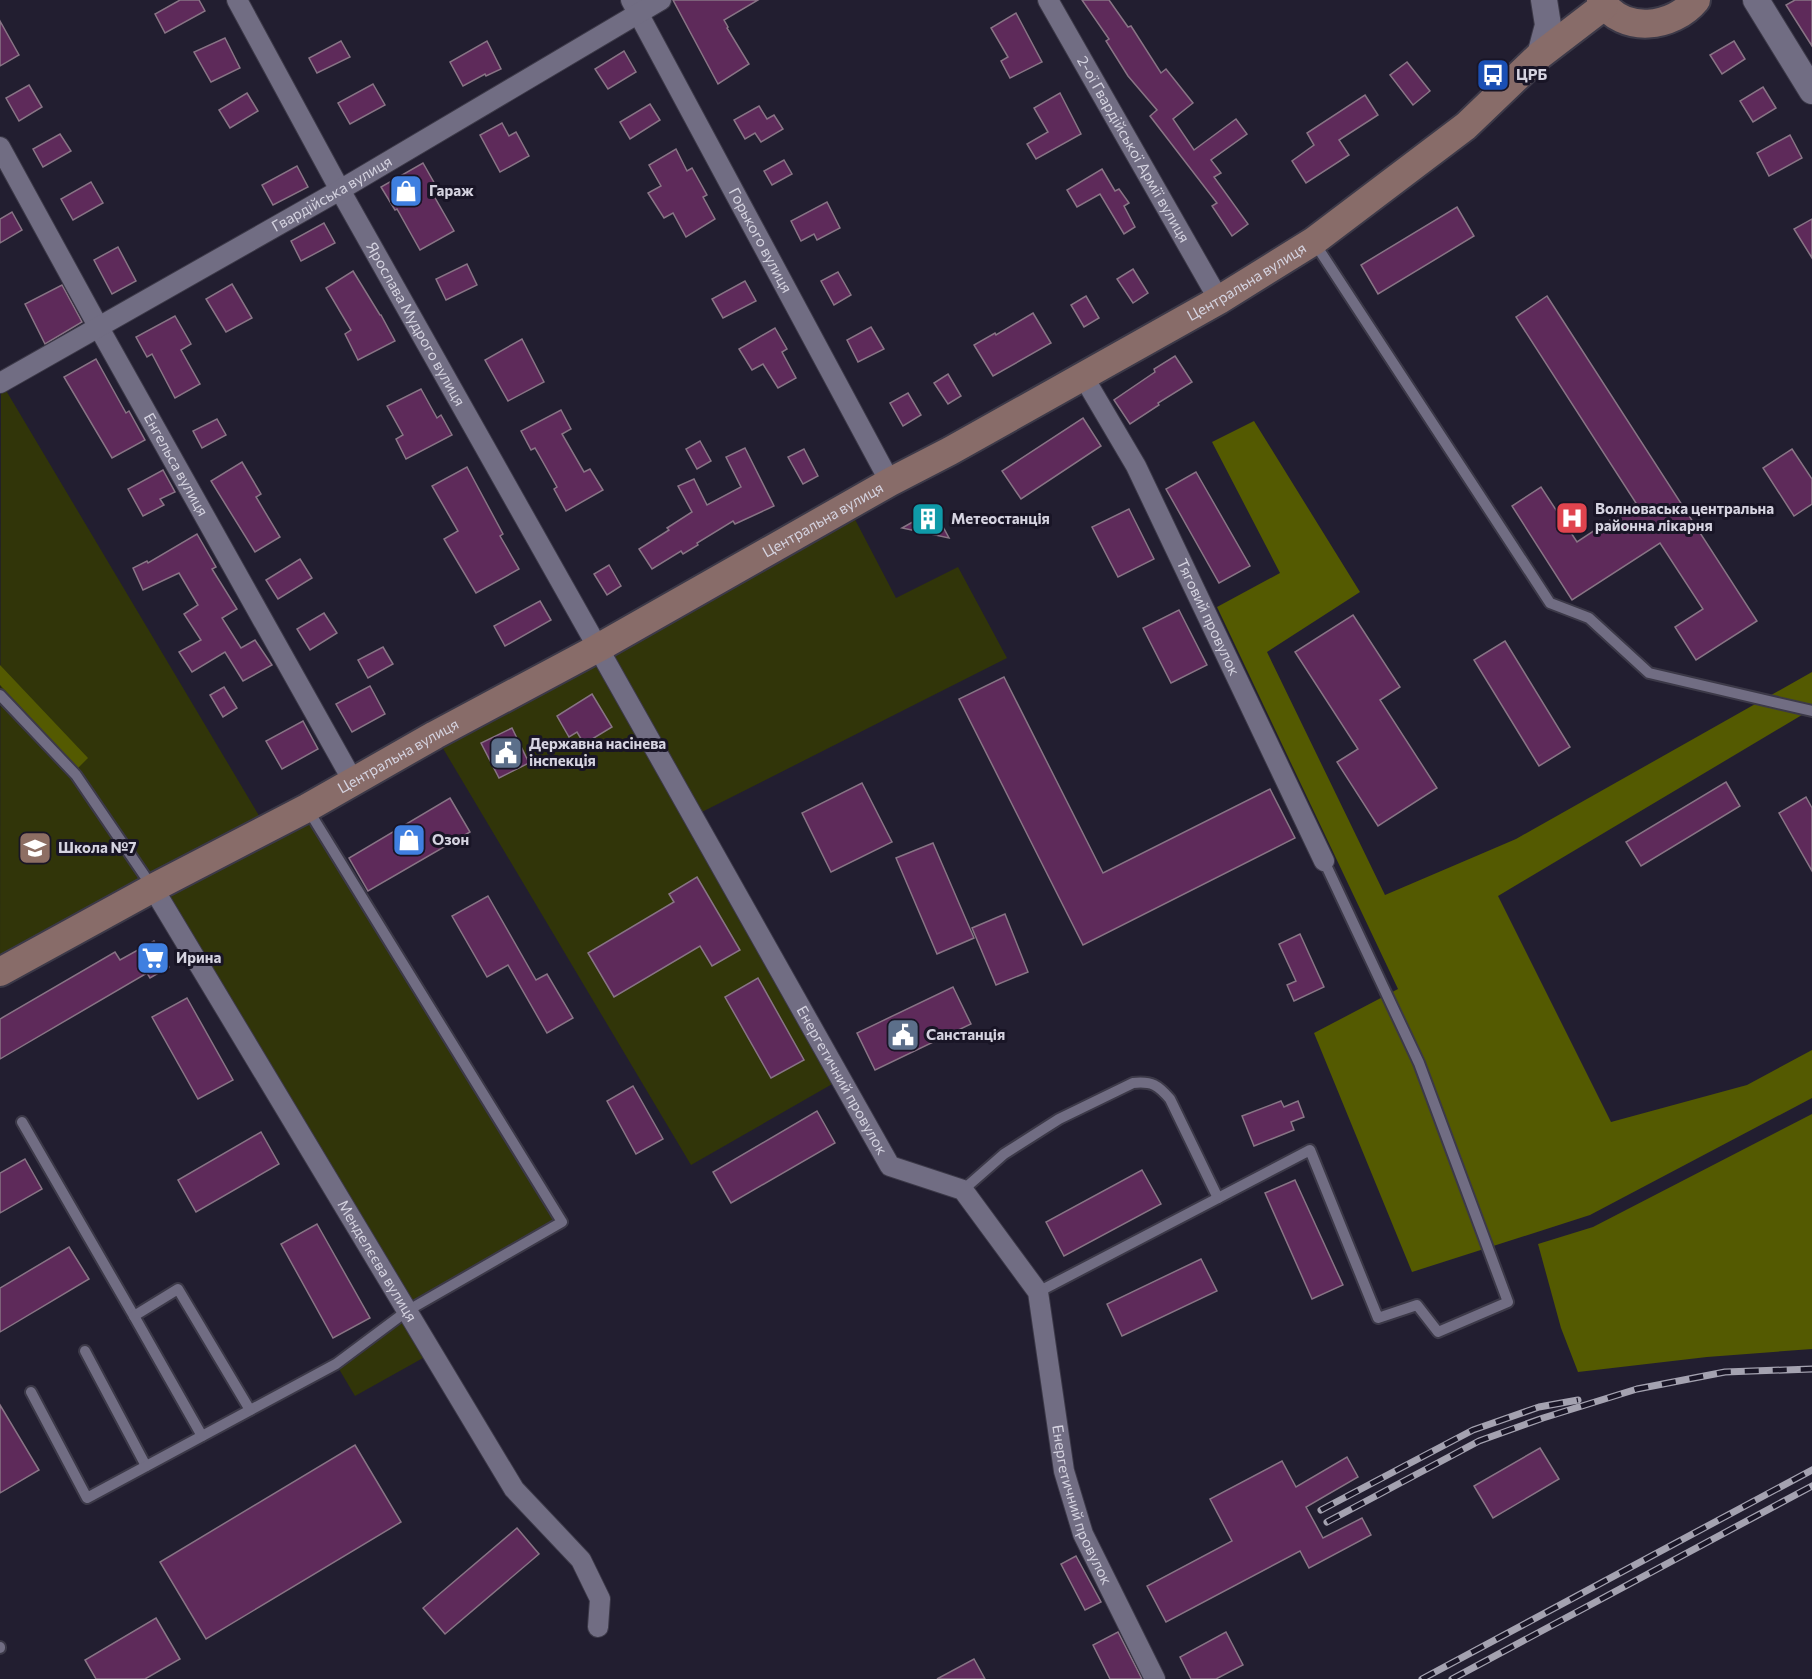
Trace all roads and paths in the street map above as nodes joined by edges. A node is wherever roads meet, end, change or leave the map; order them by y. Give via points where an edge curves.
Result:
1 (237, 0) edge
2 (661, 0) edge
3 (1048, 0) edge
4 (1544, 0) edge
5 (1696, 0) edge
6 (1756, 0) edge
7 (1603, 3) edge
8 (635, 7) edge
9 (1540, 55) junction
10 (1812, 91) edge
11 (0, 147) edge
12 (340, 190) junction
13 (1314, 242) junction
14 (1219, 300) junction
15 (98, 326) junction
16 (1083, 376) junction
17 (0, 382) edge
18 (890, 482) junction
19 (597, 648) junction
20 (0, 695) edge
21 (1812, 711) edge
22 (353, 781) junction
23 (307, 808) junction
24 (1324, 861) joint
25 (153, 888) junction
26 (0, 972) edge
27 (22, 1122) dead end
28 (963, 1190) junction
29 (1218, 1198) junction
30 (1038, 1292) junction
31 (407, 1311) junction
32 (134, 1316) junction
33 (85, 1352) dead end
34 (31, 1392) dead end
35 (250, 1410) junction
36 (202, 1436) junction
37 (146, 1466) junction
38 (598, 1627) dead end
39 (1155, 1679) edge

1 - 12 street, Ярослава Мудрого вулиця
2 - 8 street, Гвардійська вулиця
3 - 14 street, 2-ої Гвардійської Армії вулиця
4 - 9 street via 1548,26
5 - 7 main road via 1677,17 1658,24 1620,18
6 - 10 street
7 - 9 main road, Центральна вулиця
8 - 12 street, Гвардійська вулиця
8 - 18 street, Горького вулиця
9 - 13 main road, Центральна вулиця via 1466,126
11 - 15 street, Енгельса вулиця
12 - 15 street, Гвардійська вулиця
12 - 19 street, Ярослава Мудрого вулиця
13 - 14 main road, Центральна вулиця
13 - 21 lane via 1550,603 1589,618 1649,673
14 - 16 main road, Центральна вулиця
15 - 17 street, Гвардійська вулиця
15 - 22 street, Енгельса вулиця
16 - 18 main road, Центральна вулиця
16 - 24 street, Тяговий провулок via 1136,466
18 - 19 main road, Центральна вулиця
19 - 22 main road, Центральна вулиця
19 - 28 street, Енергетичний провулок via 890,1166
20 - 25 lane via 76,775
22 - 23 main road, Центральна вулиця
23 - 25 main road, Центральна вулиця
23 - 31 lane via 562,1222
24 - 29 lane via 1419,1063 1508,1302 1438,1332 1417,1305 1378,1318 1310,1150
25 - 26 main road, Центральна вулиця
25 - 31 street, Менделєєва вулиця
27 - 32 lane
28 - 29 lane via 1004,1154 1059,1119 1133,1083 1145,1082 1159,1087 1170,1099
28 - 30 street, Енергетичний провулок
29 - 30 lane
30 - 39 street, Енергетичний провулок via 1064,1471 1083,1534
31 - 35 lane via 336,1364
31 - 38 street, Менделєєва вулиця via 514,1488 581,1560 600,1599
32 - 35 lane via 178,1289
32 - 36 lane
33 - 37 lane
34 - 37 lane via 87,1498
35 - 36 lane
36 - 37 lane

